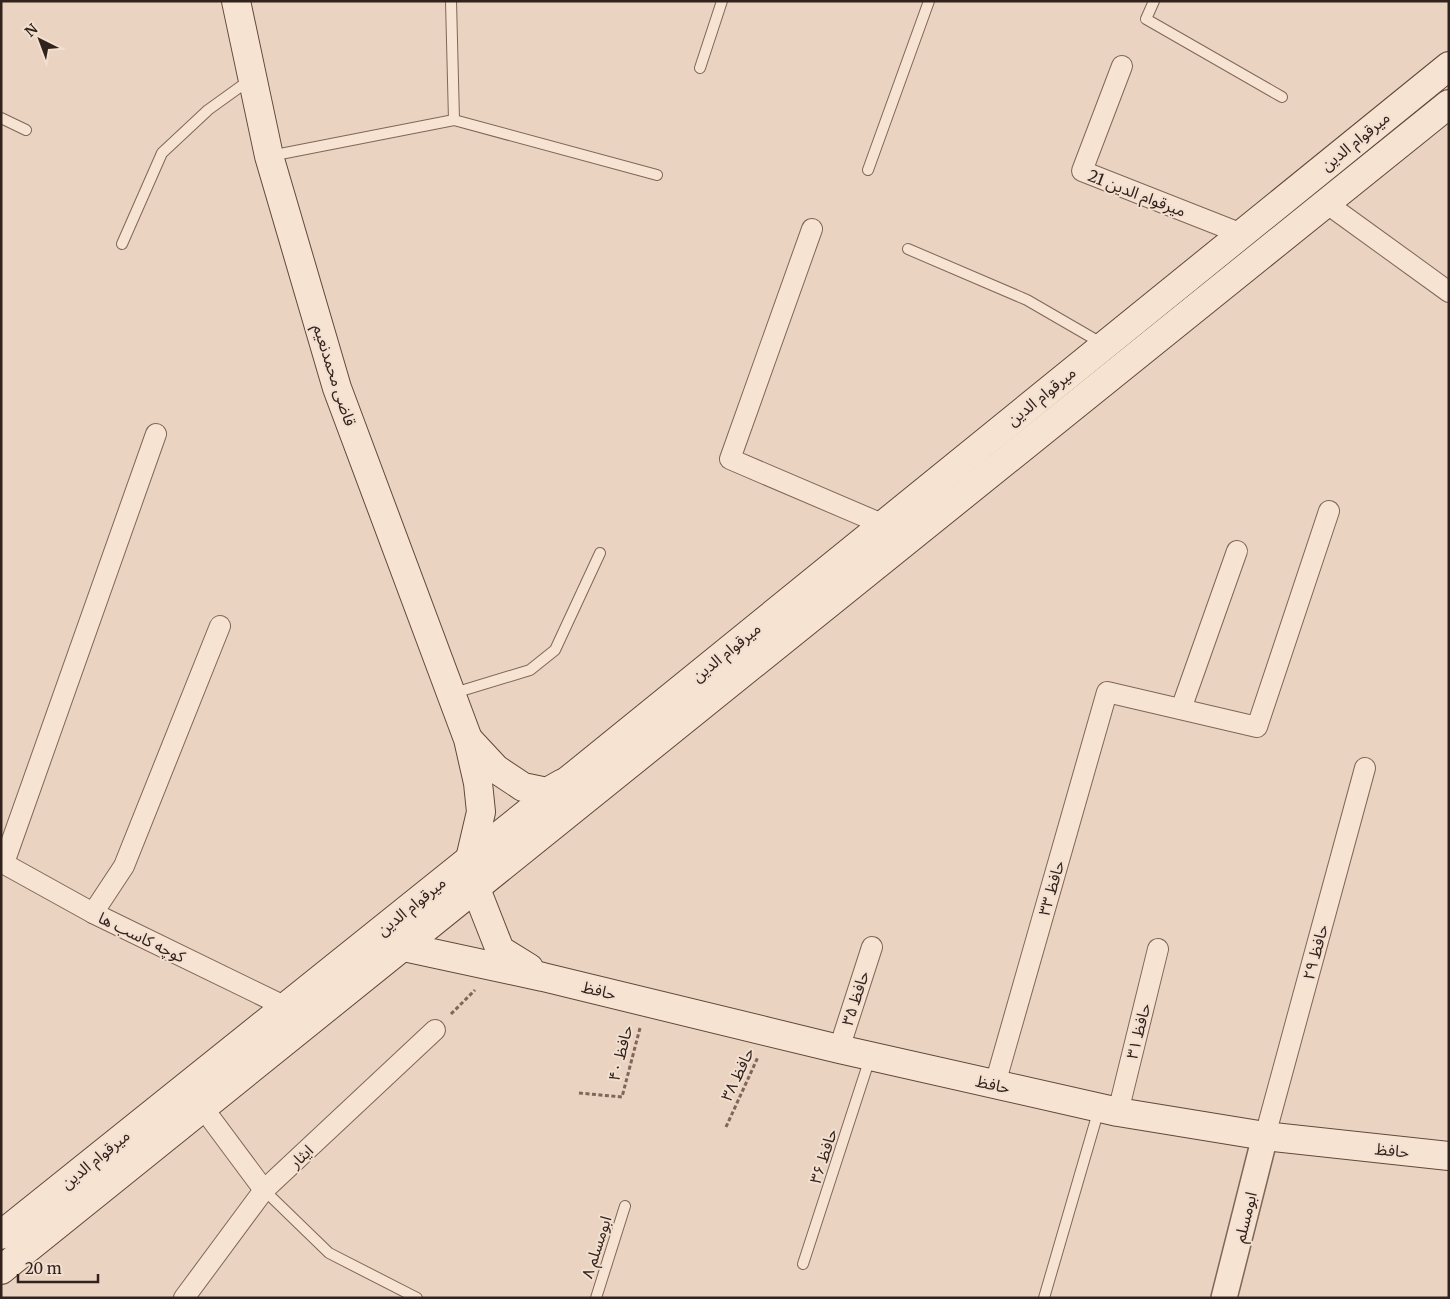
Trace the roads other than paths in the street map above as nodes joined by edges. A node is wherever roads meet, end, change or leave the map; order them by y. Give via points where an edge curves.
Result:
1 (236, 1) edge
2 (452, 1) edge
3 (722, 1) edge
4 (929, 1) edge
5 (1154, 1) edge
6 (1122, 66) dead end
7 (1449, 66) edge
8 (700, 68) dead end
9 (252, 79) junction
10 (1282, 97) dead end
11 (1449, 104) edge
12 (1, 118) edge
13 (454, 120) junction
14 (26, 130) dead end
15 (269, 156) junction
16 (868, 170) dead end
17 (657, 175) dead end
18 (1326, 203) junction
19 (812, 229) dead end
20 (1242, 234) junction
21 (122, 244) dead end
22 (908, 249) dead end
23 (1449, 292) edge
24 (1105, 345) junction
25 (156, 434) dead end
26 (1329, 511) dead end
27 (882, 524) junction
28 (902, 546) junction
29 (1237, 552) dead end
30 (600, 553) dead end
31 (220, 626) dead end
32 (450, 694) junction
33 (1180, 709) junction
34 (468, 739) junction
35 (1365, 768) dead end
36 (571, 778) junction
37 (470, 859) junction
38 (3, 863) edge
39 (476, 890) junction
40 (93, 913) junction
41 (404, 947) junction
42 (872, 947) dead end
43 (1158, 949) dead end
44 (543, 977) junction
45 (286, 1007) junction
46 (435, 1030) road end
47 (839, 1049) junction
48 (871, 1056) junction
49 (995, 1084) junction
50 (203, 1108) junction
51 (1108, 1110) junction
52 (132, 1130) junction
53 (1265, 1136) junction
54 (146, 1154) junction
55 (1449, 1156) edge
56 (77, 1174) junction
57 (264, 1190) junction
58 (88, 1200) junction
59 (625, 1206) dead end
60 (1, 1235) edge
61 (803, 1264) dead end
62 (1, 1270) edge
63 (184, 1298) edge
64 (416, 1298) edge
65 (596, 1298) edge
66 (1044, 1298) edge
67 (1224, 1298) edge

1 - 9 main road, قاضی محمدنعیم
2 - 13 lane
3 - 8 lane
4 - 16 lane
5 - 10 lane via 1146,19
6 - 20 street, میرقوام الدین 21 via 1082,172
7 - 20 main road, میرقوام الدین
9 - 15 main road, قاضی محمدنعیم
9 - 21 lane via 208,110 162,153
11 - 18 main road, میرقوام الدین
12 - 14 lane
13 - 15 lane
13 - 17 lane
15 - 32 main road, قاضی محمدنعیم via 337,388
18 - 23 street
18 - 28 main road, میرقوام الدین
19 - 27 street via 730,460
20 - 24 main road, میرقوام الدین
22 - 24 lane via 1027,300
24 - 27 main road, میرقوام الدین
25 - 38 street
26 - 33 street via 1257,727
27 - 28 main road
27 - 36 main road, میرقوام الدین
28 - 39 main road, میرقوام الدین
29 - 33 street
30 - 32 lane via 555,650 530,670
31 - 40 street via 124,866
32 - 34 main road, قاضی محمدنعیم
33 - 49 street, حافظ ۳۳ via 1108,692
34 - 36 main road, قاضی محمدنعیم via 496,769 523,786 546,792
34 - 37 main road, قاضی محمدنعیم via 481,812
35 - 53 street, حافظ ۲۹
36 - 37 main road, میرقوام الدین
37 - 45 main road, میرقوام الدین
38 - 40 street, کوچه کاسب ها
39 - 41 main road, میرقوام الدین
39 - 44 main road via 500,950
40 - 45 street, کوچه کاسب ها
41 - 44 main road, حافظ
41 - 50 main road, میرقوام الدین
42 - 47 street, حافظ ۳۵
43 - 51 street, حافظ ۳۱
44 - 47 main road, حافظ
45 - 52 main road, میرقوام الدین
46 - 57 street, ایثار
47 - 48 main road, حافظ
48 - 49 main road, حافظ
48 - 61 lane, حافظ ۳۶
49 - 51 main road, حافظ
50 - 54 main road, میرقوام الدین
50 - 57 street
51 - 53 main road, حافظ
51 - 66 lane
52 - 54 main road via 132,1142
52 - 56 main road, میرقوام الدین
53 - 55 main road, حافظ
53 - 67 street, ابومسلم
54 - 58 main road, میرقوام الدین
56 - 58 main road via 85,1175 94,1187
56 - 60 main road, میرقوام الدین
57 - 63 street, ایثار
57 - 64 lane via 329,1253
58 - 62 main road, میرقوام الدین
59 - 65 lane, ابومسلم ۸

